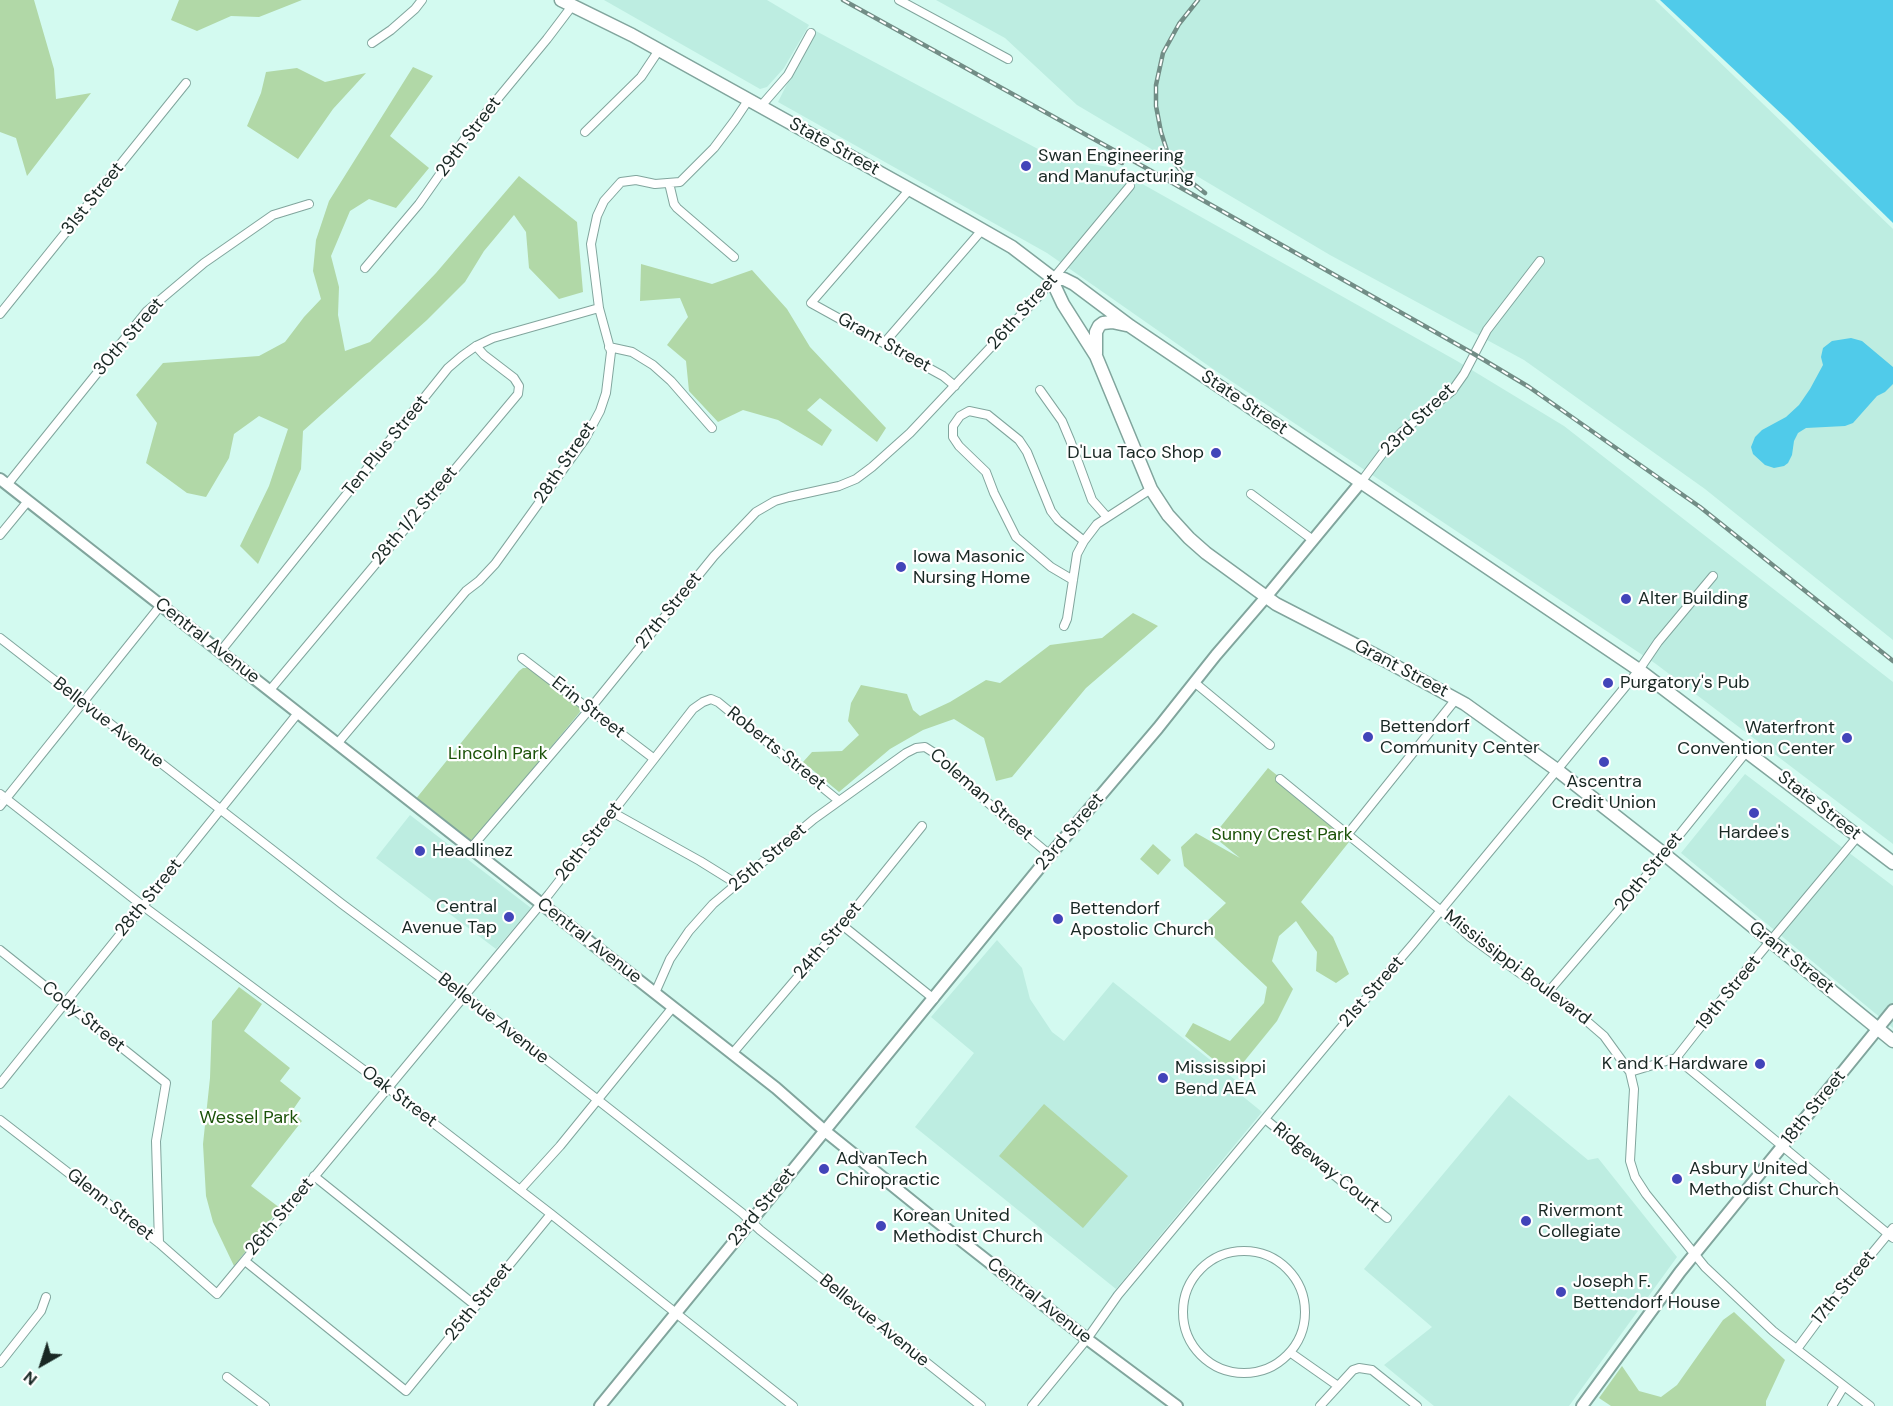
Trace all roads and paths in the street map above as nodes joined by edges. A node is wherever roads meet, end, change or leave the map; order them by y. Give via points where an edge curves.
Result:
1 (422, 0) edge
2 (899, 0) edge
3 (567, 3) edge
4 (811, 33) dead end
5 (372, 43) dead end
6 (659, 50) junction
7 (1008, 59) dead end
8 (186, 83) dead end
9 (749, 99) junction
10 (761, 106) junction
11 (585, 132) dead end
12 (669, 183) junction
13 (1131, 186) dead end
14 (910, 189) junction
15 (309, 204) dead end
16 (982, 230) junction
17 (734, 257) dead end
18 (1540, 261) dead end
19 (365, 268) dead end
20 (1054, 279) junction
21 (599, 308) junction
22 (0, 314) edge
23 (1130, 326) junction
24 (885, 342) junction
25 (476, 346) junction
26 (609, 347) junction
27 (1096, 356) junction
28 (955, 386) junction
29 (1040, 390) dead end
30 (712, 428) dead end
31 (910, 433) joint
32 (4, 482) edge
33 (1361, 482) junction
34 (1151, 489) junction
35 (1251, 494) dead end
36 (28, 501) junction
37 (1107, 517) junction
38 (0, 535) edge
39 (1313, 540) junction
40 (1084, 541) junction
41 (1713, 576) dead end
42 (1072, 580) junction
43 (1266, 597) junction
44 (161, 605) junction
45 (1064, 626) dead end
46 (0, 638) edge
47 (220, 652) junction
48 (522, 658) dead end
49 (1639, 670) junction
50 (1194, 682) junction
51 (270, 690) junction
52 (711, 699) joint
53 (1456, 699) junction
54 (82, 703) junction
55 (589, 710) junction
56 (298, 713) junction
57 (337, 744) junction
58 (1270, 745) dead end
59 (909, 751) joint
60 (1747, 751) junction
61 (653, 759) junction
62 (1557, 771) junction
63 (1280, 779) dead end
64 (3, 796) edge
65 (839, 801) junction
66 (0, 806) edge
67 (220, 810) junction
68 (612, 812) junction
69 (922, 826) dead end
70 (1347, 835) junction
71 (1858, 836) junction
72 (471, 848) junction
73 (1664, 854) junction
74 (1050, 855) junction
75 (1893, 863) edge
76 (737, 885) junction
77 (541, 903) junction
78 (143, 906) junction
79 (1440, 910) junction
80 (842, 925) junction
81 (1771, 941) junction
82 (0, 950) edge
83 (1549, 991) junction
84 (655, 993) junction
85 (464, 995) junction
86 (934, 999) junction
87 (65, 1003) junction
88 (673, 1006) junction
89 (1893, 1010) edge
90 (1878, 1029) junction
91 (1893, 1041) edge
92 (732, 1053) junction
93 (1676, 1058) junction
94 (1630, 1072) junction
95 (0, 1084) edge
96 (388, 1088) junction
97 (596, 1100) junction
98 (1265, 1119) junction
99 (0, 1120) edge
100 (825, 1131) junction
101 (1782, 1147) junction
102 (314, 1176) junction
103 (520, 1190) junction
104 (551, 1214) junction
105 (1387, 1218) dead end
106 (751, 1221) junction
107 (1891, 1233) edge
108 (159, 1243) junction
109 (1695, 1255) junction
110 (245, 1260) junction
111 (217, 1294) joint
112 (46, 1297) dead end
113 (476, 1306) junction
114 (676, 1313) junction
115 (1087, 1339) junction
116 (1797, 1349) junction
117 (1291, 1353) junction
118 (0, 1363) edge
119 (227, 1377) dead end
120 (1338, 1386) junction
121 (1844, 1386) junction
122 (604, 1405) edge
123 (264, 1406) edge
124 (793, 1406) edge
125 (981, 1406) edge
126 (1032, 1406) edge
127 (1177, 1406) edge
128 (1320, 1406) edge
129 (1417, 1406) edge
130 (1582, 1406) edge
131 (1832, 1406) edge
132 (1870, 1406) edge

1 - 5 street
2 - 7 street
3 - 6 main road, State Street
3 - 19 street, 29th Street via 547,39
4 - 10 street via 788,75
6 - 9 main road, State Street
6 - 11 street via 641,77
8 - 22 street, 31st Street
9 - 10 main road, State Street
9 - 12 street via 714,148 680,182
10 - 14 main road, State Street
12 - 17 street via 677,208
12 - 21 street, 28th Street via 621,182 604,201 591,244
13 - 20 street, 26th Street
14 - 16 main road, State Street
14 - 24 street, Grant Street via 812,303
15 - 32 street, 30th Street via 273,215 204,263 147,311
16 - 20 main road, State Street
16 - 24 street
18 - 33 street, 23rd Street via 1487,330 1452,391 1403,431
20 - 23 main road, State Street via 1074,284
20 - 27 main road, Grant Street via 1063,304
20 - 28 street, 26th Street
21 - 25 street, Ten Plus Street
21 - 26 street, 28th Street
23 - 27 main road via 1103,323 1096,332
23 - 33 main road, State Street
24 - 28 street, Grant Street
25 - 47 street, Ten Plus Street via 448,368
25 - 51 street, 28th 1/2 Street via 514,378 518,394
26 - 30 street via 632,352 653,365
26 - 57 street, 28th Street via 606,393 585,439 495,564 466,591
27 - 34 main road, Grant Street
28 - 31 street, 26th Street
29 - 37 street via 1071,440 1092,500
31 - 55 street, 27th Street via 856,479 775,501 756,512 714,556
32 - 36 street, Central Avenue
33 - 39 street, 23rd Street
33 - 49 main road, State Street
34 - 37 street
34 - 43 main road, Grant Street via 1189,538
35 - 39 street
36 - 38 street
36 - 44 street, Central Avenue
37 - 40 street
39 - 43 street, 23rd Street
40 - 42 street
40 - 42 street via 1051,511 1018,440 988,415 969,411 960,416 953,426 953,437 986,472 1016,537
41 - 49 street, 21st Street
42 - 45 street
43 - 50 street, 23rd Street
43 - 53 main road, Grant Street
44 - 47 street, Central Avenue
44 - 54 street
46 - 54 street, Bellevue Avenue
47 - 51 street, Central Avenue
48 - 55 street, Erin Street
49 - 60 main road, State Street
49 - 62 street, 21st Street
50 - 58 street
50 - 74 street, 23rd Street
51 - 56 street, Central Avenue
52 - 61 street, 26th Street via 693,710
52 - 65 street, Roberts Street
53 - 62 main road, Grant Street
53 - 70 street
54 - 64 street
54 - 67 street, Bellevue Avenue
55 - 61 street, Erin Street
55 - 72 street, 27th Street
56 - 57 street, Central Avenue
56 - 67 street, 28th Street
57 - 72 street, Central Avenue
59 - 65 street, 25th Street
59 - 74 street, Coleman Street via 925,747 939,756 968,786
60 - 71 main road, State Street
60 - 73 street, 20th Street
61 - 68 street, 26th Street
62 - 73 main road, Grant Street
62 - 79 street, 21st Street
63 - 70 street, Mississippi Boulevard
64 - 66 street
64 - 78 street, Oak Street
65 - 76 street, 25th Street
67 - 78 street, 28th Street
67 - 85 street, Bellevue Avenue
68 - 76 street
68 - 77 street, 26th Street
69 - 80 street, 24th Street
70 - 79 street, Mississippi Boulevard
71 - 75 main road, State Street
71 - 81 street, 19th Street
72 - 77 street, Central Avenue
73 - 81 main road, Grant Street
73 - 83 street, 20th Street
74 - 86 street, 23rd Street
76 - 84 street, 25th Street via 689,931 670,959
77 - 84 street, Central Avenue
77 - 85 street, 26th Street
78 - 87 street, 28th Street
78 - 96 street, Oak Street
79 - 83 street, Mississippi Boulevard via 1492,954
79 - 98 street, 21st Street
80 - 86 street
80 - 92 street, 24th Street
81 - 90 main road, Grant Street
81 - 93 street, 19th Street
82 - 87 street, Cody Street
83 - 94 street, Mississippi Boulevard via 1604,1036
84 - 88 street, Central Avenue
85 - 96 street, 26th Street
85 - 97 street, Bellevue Avenue
86 - 100 street, 23rd Street
87 - 95 street, 28th Street
87 - 108 street, Cody Street via 166,1083 156,1141
88 - 92 street, Central Avenue
88 - 97 street
89 - 90 street, 18th Street
90 - 91 main road, Grant Street
90 - 101 street, 18th Street
92 - 100 street, Central Avenue
93 - 94 street
93 - 101 street
94 - 109 street, Mississippi Boulevard via 1634,1089 1630,1161 1635,1177
96 - 102 street, 26th Street
96 - 103 street, Oak Street
97 - 103 street
97 - 106 street, Bellevue Avenue
98 - 105 street, Ridgeway Court
98 - 115 street, 21st Street via 1118,1295
99 - 108 street, Glenn Street
100 - 106 street, 23rd Street
100 - 115 street, Central Avenue
101 - 107 street
101 - 109 street, 18th Street
102 - 110 street, 26th Street
102 - 113 street
103 - 104 street, Oak Street
104 - 113 street, 25th Street
104 - 114 street, Oak Street
106 - 114 street, 23rd Street
106 - 125 street, Bellevue Avenue
107 - 116 street, 17th Street
108 - 111 street, Glenn Street
109 - 116 street, Mississippi Boulevard via 1773,1331
109 - 130 street, 18th Street
110 - 111 street, 26th Street
110 - 113 street, 25th Street via 406,1390
112 - 118 street via 41,1311
114 - 122 street, 23rd Street
114 - 124 street, Oak Street
115 - 126 street, 21st Street
115 - 127 street, Central Avenue
116 - 121 street, Mississippi Boulevard
117 - 117 street via 1268,1370 1239,1374 1212,1365 1201,1356 1189,1338 1183,1317 1187,1288 1196,1273 1209,1261 1243,1251 1277,1260 1300,1286 1305,1303 1303,1329
117 - 120 street
119 - 123 street
120 - 128 street
120 - 129 street via 1353,1370 1372,1371
121 - 131 street
121 - 132 street, Mississippi Boulevard

